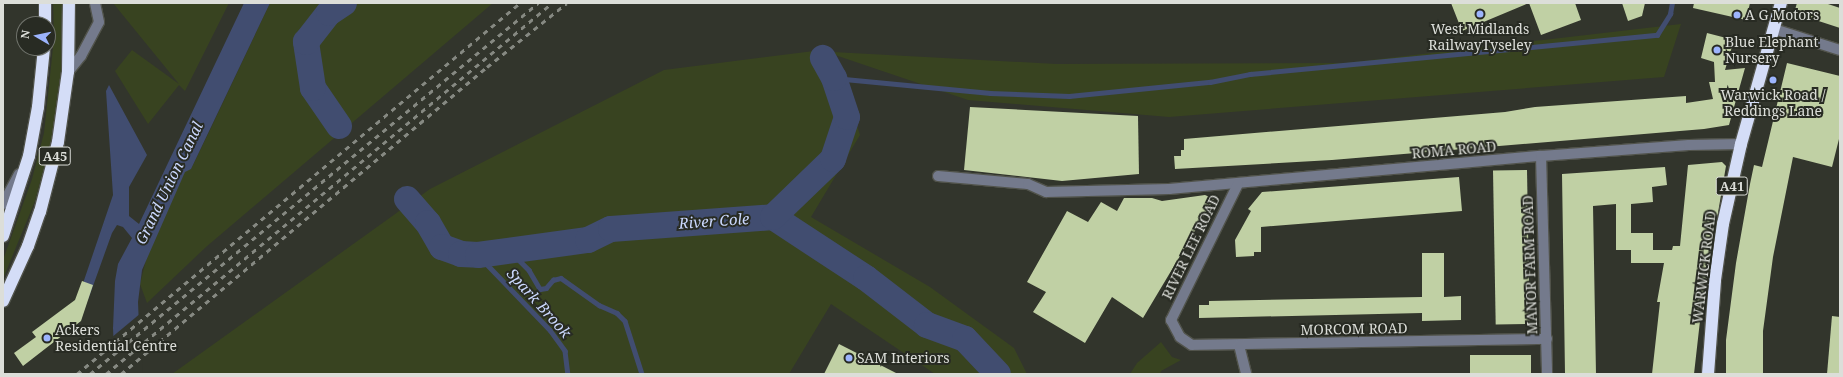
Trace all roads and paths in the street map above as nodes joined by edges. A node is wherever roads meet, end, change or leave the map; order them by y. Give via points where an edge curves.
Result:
1 (45, 3) edge
2 (69, 3) edge
3 (95, 3) edge
4 (1781, 3) edge
5 (45, 16) edge
6 (1774, 29) junction
7 (1840, 50) edge
8 (43, 56) edge
9 (68, 72) junction
10 (1742, 144) junction
11 (29, 156) junction
12 (1541, 156) junction
13 (938, 176) dead end
14 (1238, 184) junction
15 (3, 204) edge
16 (3, 236) edge
17 (3, 301) edge
18 (1172, 324) joint
19 (1547, 338) junction
20 (1239, 345) junction
21 (1246, 374) edge
22 (1547, 374) edge
23 (1708, 374) edge

1 - 5 highway
2 - 9 highway, A45
3 - 9 street via 99,22 81,56
4 - 6 highway, WARWICK ROAD / A41
6 - 7 street
6 - 10 highway, WARWICK ROAD / A41
8 - 11 highway, A45 via 39,101
9 - 17 highway, A45 via 50,178 28,246
10 - 12 street, ROMA ROAD via 1690,145
10 - 23 highway, WARWICK ROAD / A41 via 1722,231 1715,280
11 - 15 street
11 - 16 highway, A45
12 - 14 street, ROMA ROAD
12 - 19 street, MANOR FARM ROAD
13 - 14 street, ROMA ROAD via 1028,184 1046,192 1169,189
14 - 18 street, RIVER LEE ROAD via 1171,320
18 - 20 street, MORCOM ROAD via 1180,337 1192,345
19 - 20 street, MORCOM ROAD
19 - 22 street, MANOR FARM ROAD
20 - 21 street

